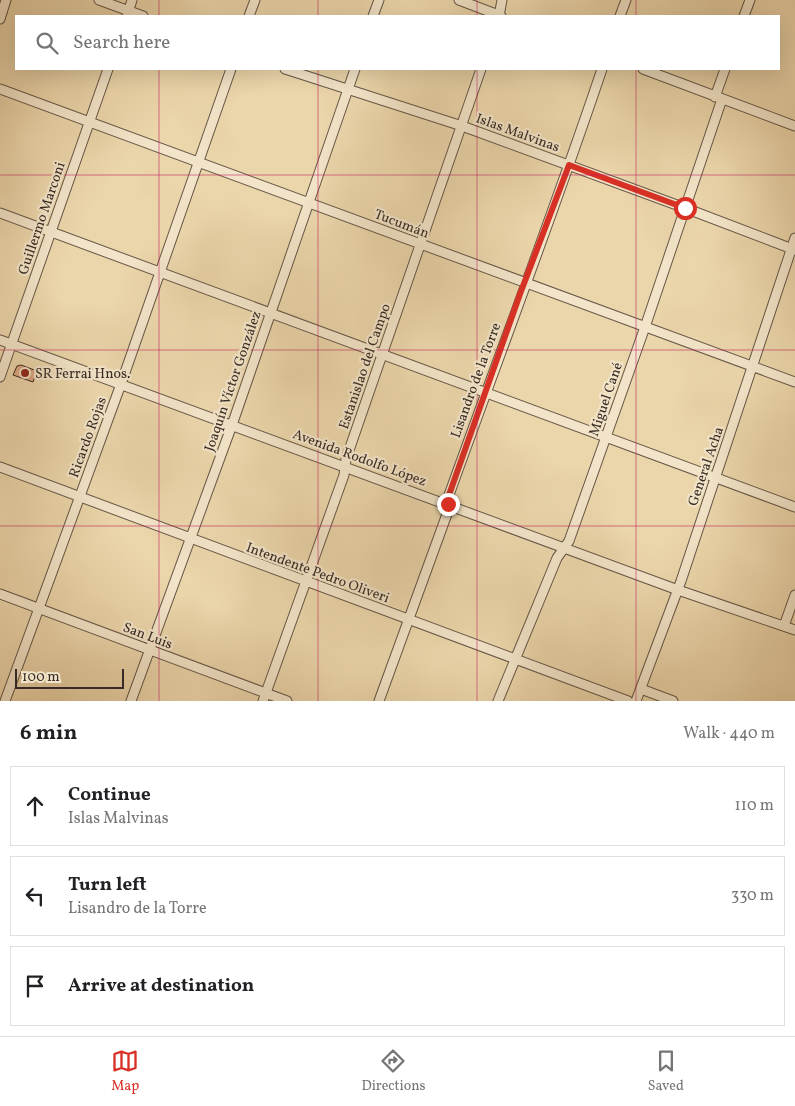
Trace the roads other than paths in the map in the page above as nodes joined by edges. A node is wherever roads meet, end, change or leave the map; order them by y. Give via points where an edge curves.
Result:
1 (6, 0) edge
2 (99, 0) edge
3 (132, 0) edge
4 (254, 0) edge
5 (379, 0) edge
6 (458, 0) edge
7 (502, 0) edge
8 (626, 0) edge
9 (750, 0) edge
10 (128, 14) edge
11 (249, 15) edge
12 (373, 15) edge
13 (496, 15) edge
14 (499, 15) edge
15 (620, 15) edge
16 (744, 15) edge
17 (0, 19) edge
18 (108, 70) edge
19 (231, 70) edge
20 (287, 70) edge
21 (355, 70) edge
22 (482, 70) edge
23 (602, 70) edge
24 (646, 70) edge
25 (725, 70) edge
26 (0, 89) edge
27 (348, 91) junction
28 (718, 98) junction
29 (89, 122) junction
30 (462, 126) junction
31 (795, 126) edge
32 (199, 162) junction
33 (569, 165) junction
34 (310, 202) junction
35 (685, 208) junction
36 (0, 213) edge
37 (51, 232) junction
38 (795, 238) edge
39 (422, 245) junction
40 (793, 250) edge
41 (160, 272) junction
42 (526, 284) junction
43 (271, 313) junction
44 (645, 327) junction
45 (0, 340) edge
46 (12, 344) junction
47 (382, 355) junction
48 (753, 367) junction
49 (0, 377) edge
50 (795, 382) edge
51 (121, 384) junction
52 (485, 393) junction
53 (232, 425) junction
54 (606, 438) junction
55 (345, 466) junction
56 (0, 467) edge
57 (716, 476) junction
58 (79, 498) junction
59 (448, 504) junction
60 (795, 508) edge
61 (191, 540) junction
62 (565, 547) junction
63 (305, 582) junction
64 (678, 590) junction
65 (0, 594) edge
66 (795, 594) edge
67 (38, 608) junction
68 (409, 620) junction
69 (784, 626) junction
70 (795, 630) edge
71 (149, 651) junction
72 (515, 657) junction
73 (641, 689) junction
74 (265, 697) edge
75 (5, 701) edge
76 (131, 701) edge
77 (287, 701) edge
78 (379, 701) edge
79 (498, 701) edge
80 (628, 701) edge
81 (636, 701) edge
82 (673, 701) edge

1 - 17 street
2 - 10 street
3 - 10 street
4 - 11 street
5 - 12 street
6 - 13 street
7 - 14 street
8 - 15 street
9 - 16 street
18 - 29 street, Guillermo Marconi
19 - 32 street, Ricardo Rojas
20 - 27 street, Islas Malvinas
21 - 27 street, Joaquín Víctor González
22 - 30 street, Estanislao del Campo
23 - 33 street, Lisandro de la Torre
24 - 28 street
25 - 28 street, Miguel Cané
26 - 29 street, Tucumán
27 - 30 street, Islas Malvinas
27 - 34 street, Joaquín Víctor González
28 - 31 street
28 - 35 street, Miguel Cané
29 - 32 street, Tucumán
29 - 37 street, Guillermo Marconi
30 - 33 street, Islas Malvinas
30 - 39 street, Estanislao del Campo
32 - 34 street, Tucumán
32 - 41 street, Ricardo Rojas
33 - 35 street, Islas Malvinas
33 - 42 street, Lisandro de la Torre
34 - 39 street, Tucumán
34 - 43 street, Joaquín Víctor González
35 - 40 street, Islas Malvinas
35 - 44 street, Miguel Cané
36 - 37 street
37 - 41 street
37 - 46 street, Guillermo Marconi
38 - 40 street, General Acha
39 - 42 street, Tucumán
39 - 47 street, Estanislao del Campo
40 - 48 street, General Acha
41 - 43 street
41 - 51 street, Ricardo Rojas
42 - 44 street, Tucumán
42 - 52 street, Lisandro de la Torre
43 - 47 street
43 - 53 street, Joaquín Víctor González
44 - 48 street, Tucumán
44 - 54 street, Miguel Cané
45 - 46 street, Avenida Rodolfo López
46 - 49 street, Guillermo Marconi
46 - 51 street, Avenida Rodolfo López
47 - 52 street
47 - 55 street, Estanislao del Campo
48 - 50 street, Tucumán
48 - 57 street, General Acha
51 - 53 street, Avenida Rodolfo López
51 - 58 street, Ricardo Rojas
52 - 54 street
52 - 59 street, Lisandro de la Torre
53 - 55 street, Avenida Rodolfo López
53 - 61 street, Joaquín Víctor González
54 - 57 street
54 - 62 street, Miguel Cané
55 - 59 street, Avenida Rodolfo López
55 - 63 street, Estanislao del Campo
56 - 58 street, Intendente Pedro Oliveri
57 - 60 street
57 - 64 street, General Acha
58 - 61 street, Intendente Pedro Oliveri
58 - 67 street, Ricardo Rojas
59 - 62 street, Avenida Rodolfo López
59 - 68 street, Lisandro de la Torre
61 - 63 street, Intendente Pedro Oliveri
61 - 71 street, Joaquín Víctor González
62 - 64 street, Avenida Rodolfo López
62 - 72 street, Miguel Cané via 557,558
63 - 68 street, Intendente Pedro Oliveri
63 - 74 street, Estanislao del Campo
64 - 69 street, Avenida Rodolfo López
64 - 73 street, General Acha
65 - 67 street, San Luis
66 - 69 street
67 - 71 street, San Luis
67 - 75 street, Ricardo Rojas
68 - 72 street, Intendente Pedro Oliveri
68 - 78 street, Lisandro de la Torre
69 - 70 street, Avenida Rodolfo López
71 - 74 street, San Luis
71 - 76 street, Joaquín Víctor González
72 - 79 street, Miguel Cané
72 - 80 street, Intendente Pedro Oliveri
73 - 81 street, General Acha
73 - 82 street
74 - 77 street, San Luis

